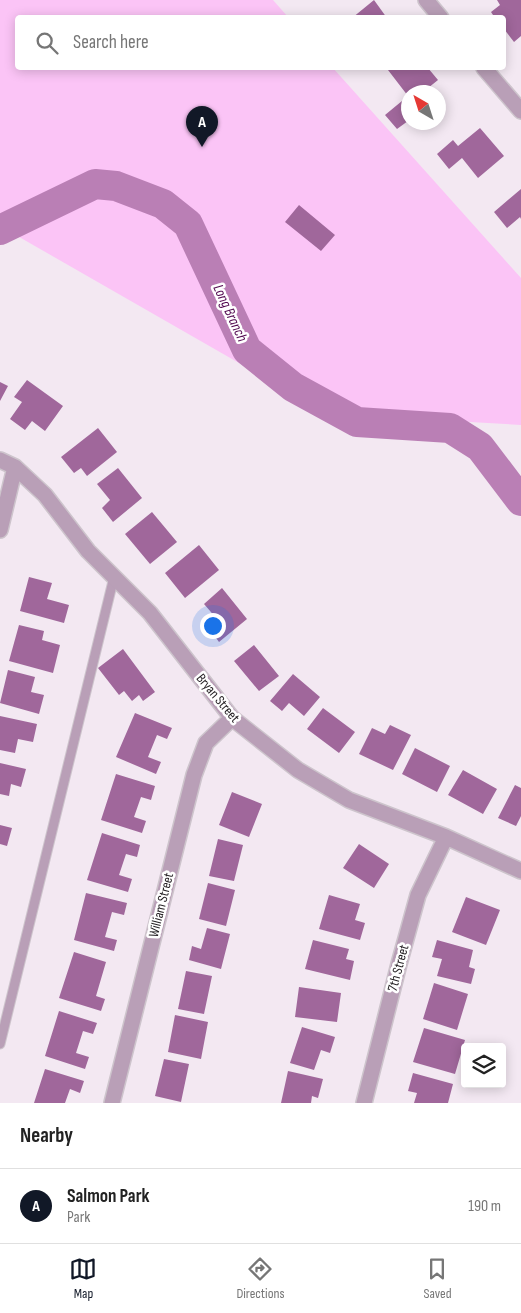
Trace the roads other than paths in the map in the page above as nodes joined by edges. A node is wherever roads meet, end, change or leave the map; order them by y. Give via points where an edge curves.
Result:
1 (426, 0) edge
2 (438, 15) edge
3 (486, 70) edge
4 (521, 111) edge
5 (0, 460) edge
6 (15, 468) junction
7 (0, 530) edge
8 (114, 577) junction
9 (232, 718) junction
10 (446, 837) junction
11 (521, 871) edge
12 (0, 1044) edge
13 (112, 1103) edge
14 (364, 1103) edge

1 - 2 street
3 - 4 street
5 - 6 street, Bryan Street
6 - 7 street
6 - 8 street, Bryan Street via 44,495 88,551
8 - 9 street, Bryan Street via 150,613
8 - 12 lane
9 - 10 street, Bryan Street via 298,770 349,800
9 - 13 street, William Street via 206,743 194,775
10 - 11 street, Bryan Street
10 - 14 street, 7th Street via 418,895

